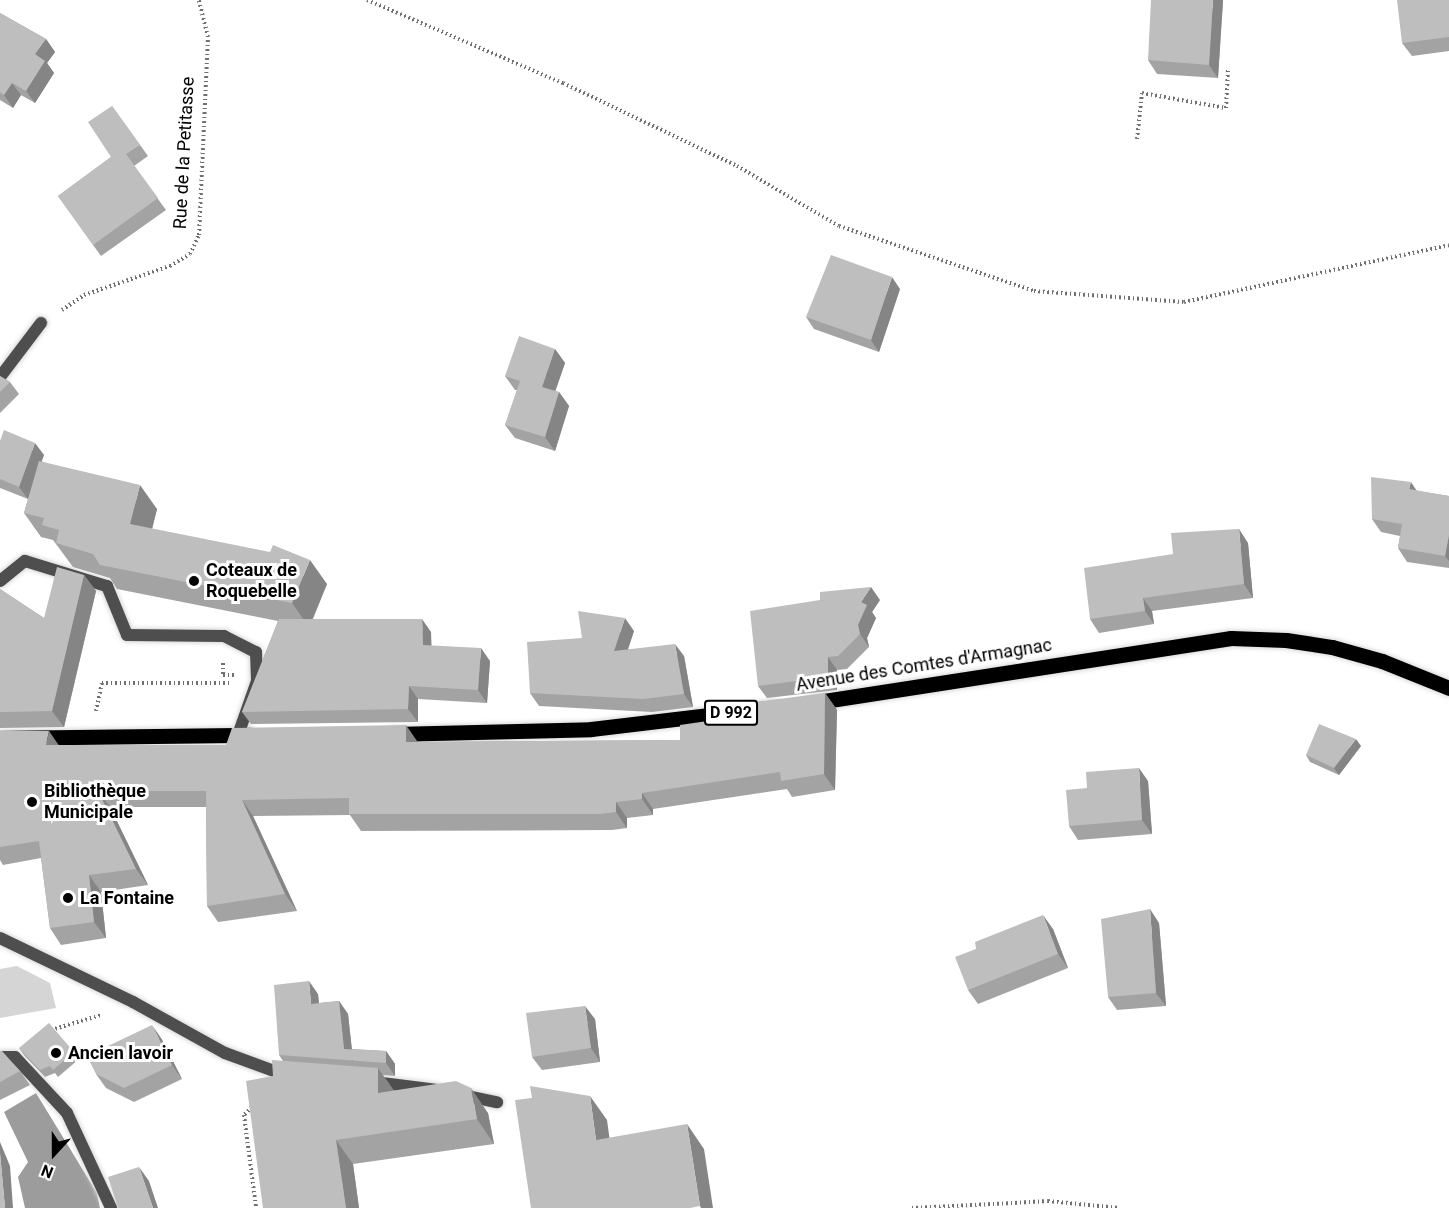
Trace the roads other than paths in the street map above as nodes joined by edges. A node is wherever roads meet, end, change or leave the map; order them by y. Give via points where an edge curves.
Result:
1 (41, 323) road end
2 (0, 377) edge
3 (0, 580) edge
4 (1449, 688) edge
5 (269, 734) edge
6 (380, 734) edge
7 (238, 735) junction
8 (0, 738) edge
9 (0, 938) edge
10 (0, 1057) edge
11 (303, 1077) edge
12 (359, 1080) edge
13 (497, 1102) dead end
14 (111, 1208) edge

1 - 2 street
3 - 7 street via 25,561 106,586 128,635 224,636 256,652 257,681
4 - 6 main road, Avenue des Comtes d'Armagnac / D 992 via 1382,661 1332,647 1231,638 794,705 591,729
5 - 7 main road
7 - 8 main road
9 - 11 street via 133,1002 225,1053 281,1076
10 - 14 street via 15,1057 66,1113
12 - 13 street via 417,1086

